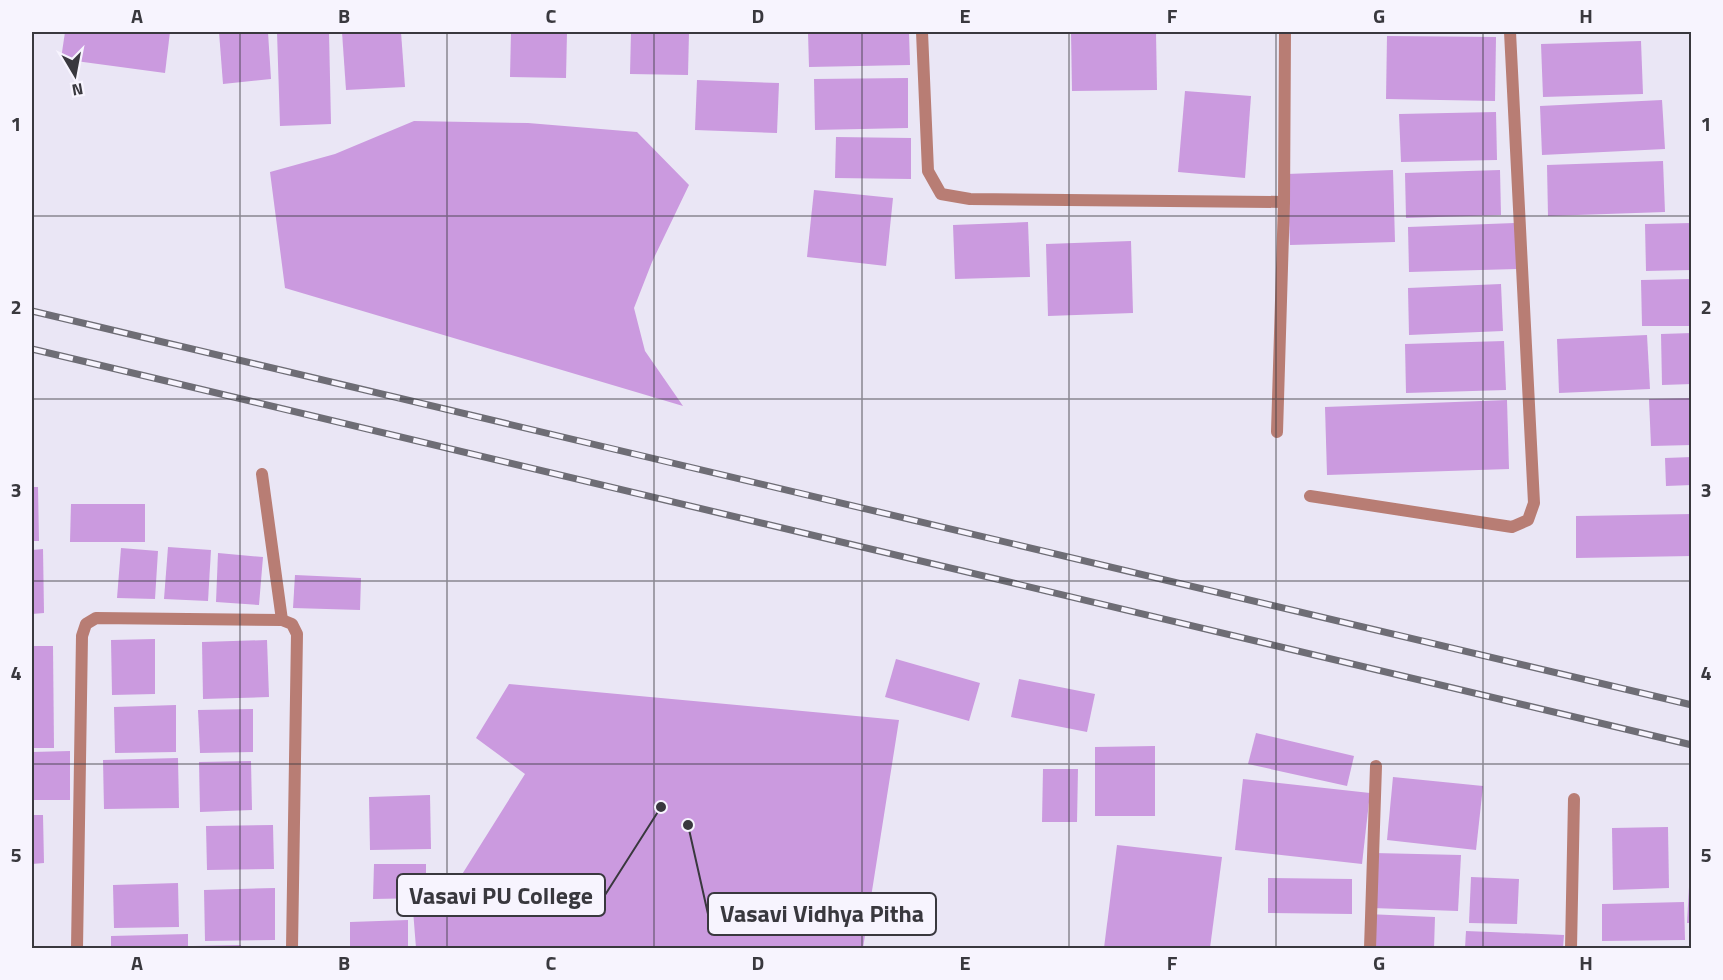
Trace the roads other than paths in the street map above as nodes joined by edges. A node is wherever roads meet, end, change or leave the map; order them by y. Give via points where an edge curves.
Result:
1 (922, 32) edge
2 (1285, 32) edge
3 (1510, 32) edge
4 (1284, 202) junction
5 (1277, 432) dead end
6 (262, 474) dead end
7 (1310, 496) dead end
8 (282, 620) junction
9 (1377, 766) dead end
10 (1574, 799) dead end
11 (77, 948) edge
12 (292, 948) edge
13 (1370, 948) edge
14 (1571, 948) edge

1 - 4 street via 928,171 941,194 969,199
2 - 4 street
3 - 7 street via 1534,503 1528,520 1512,527
4 - 5 street
6 - 8 street
8 - 11 street via 96,618 86,624 82,636
8 - 12 street via 292,624 297,634
9 - 13 street
10 - 14 street

